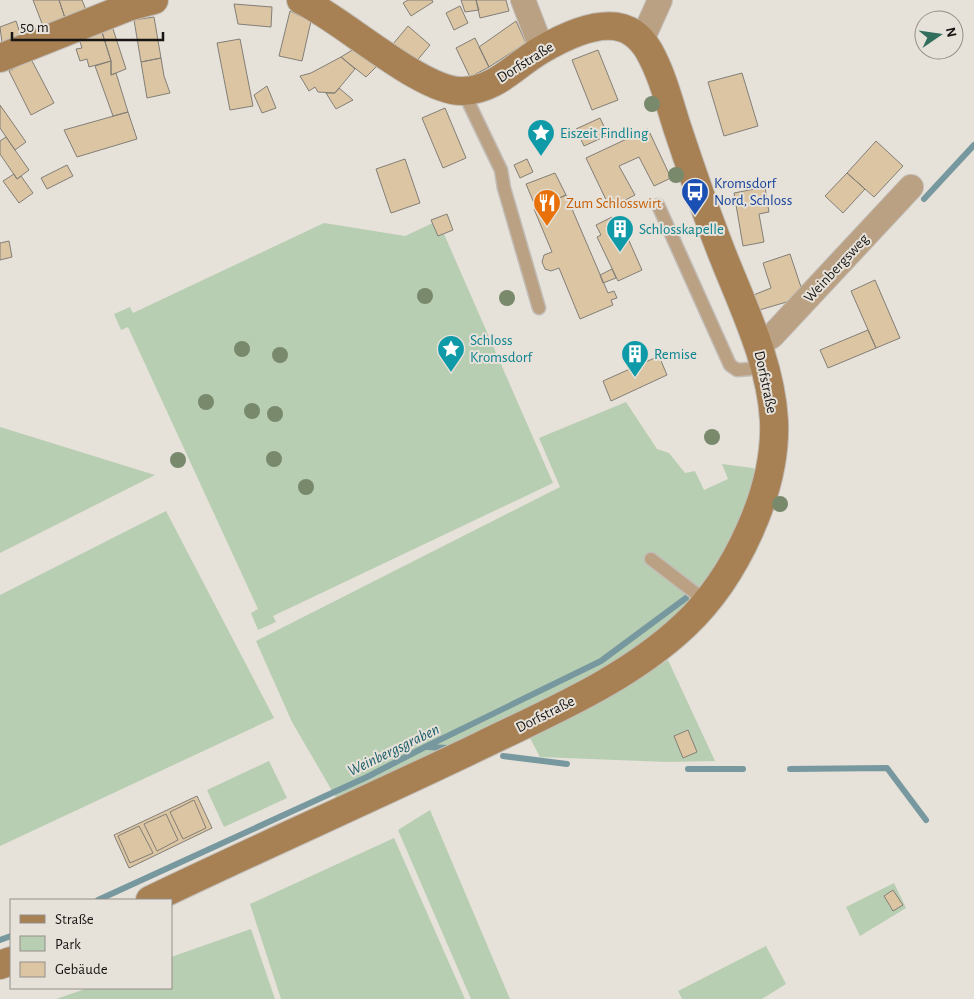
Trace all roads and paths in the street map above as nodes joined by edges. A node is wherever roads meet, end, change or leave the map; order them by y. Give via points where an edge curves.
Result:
1 (154, 0) edge
2 (301, 0) edge
3 (523, 0) edge
4 (660, 0) edge
5 (642, 40) junction
6 (542, 49) junction
7 (0, 58) edge
8 (463, 91) junction
9 (911, 187) dead end
10 (658, 205) dead end
11 (539, 308) dead end
12 (761, 356) junction
13 (651, 559) dead end
14 (707, 602) junction
15 (152, 899) edge

1 - 7 street via 128,7
2 - 8 street, Dorfstraße via 423,79 448,90
3 - 6 street
4 - 5 street
5 - 6 street, Dorfstraße via 615,26 577,33
5 - 12 street, Dorfstraße via 658,74 705,211
6 - 8 street, Dorfstraße via 507,75 484,87
8 - 11 lane via 501,170
9 - 12 street, Weinbergsweg via 772,336
10 - 12 lane via 730,365 737,370
12 - 14 street, Dorfstraße via 771,396 773,458 765,494 736,556
13 - 14 lane
14 - 15 street, Dorfstraße via 685,625 639,662 560,707

